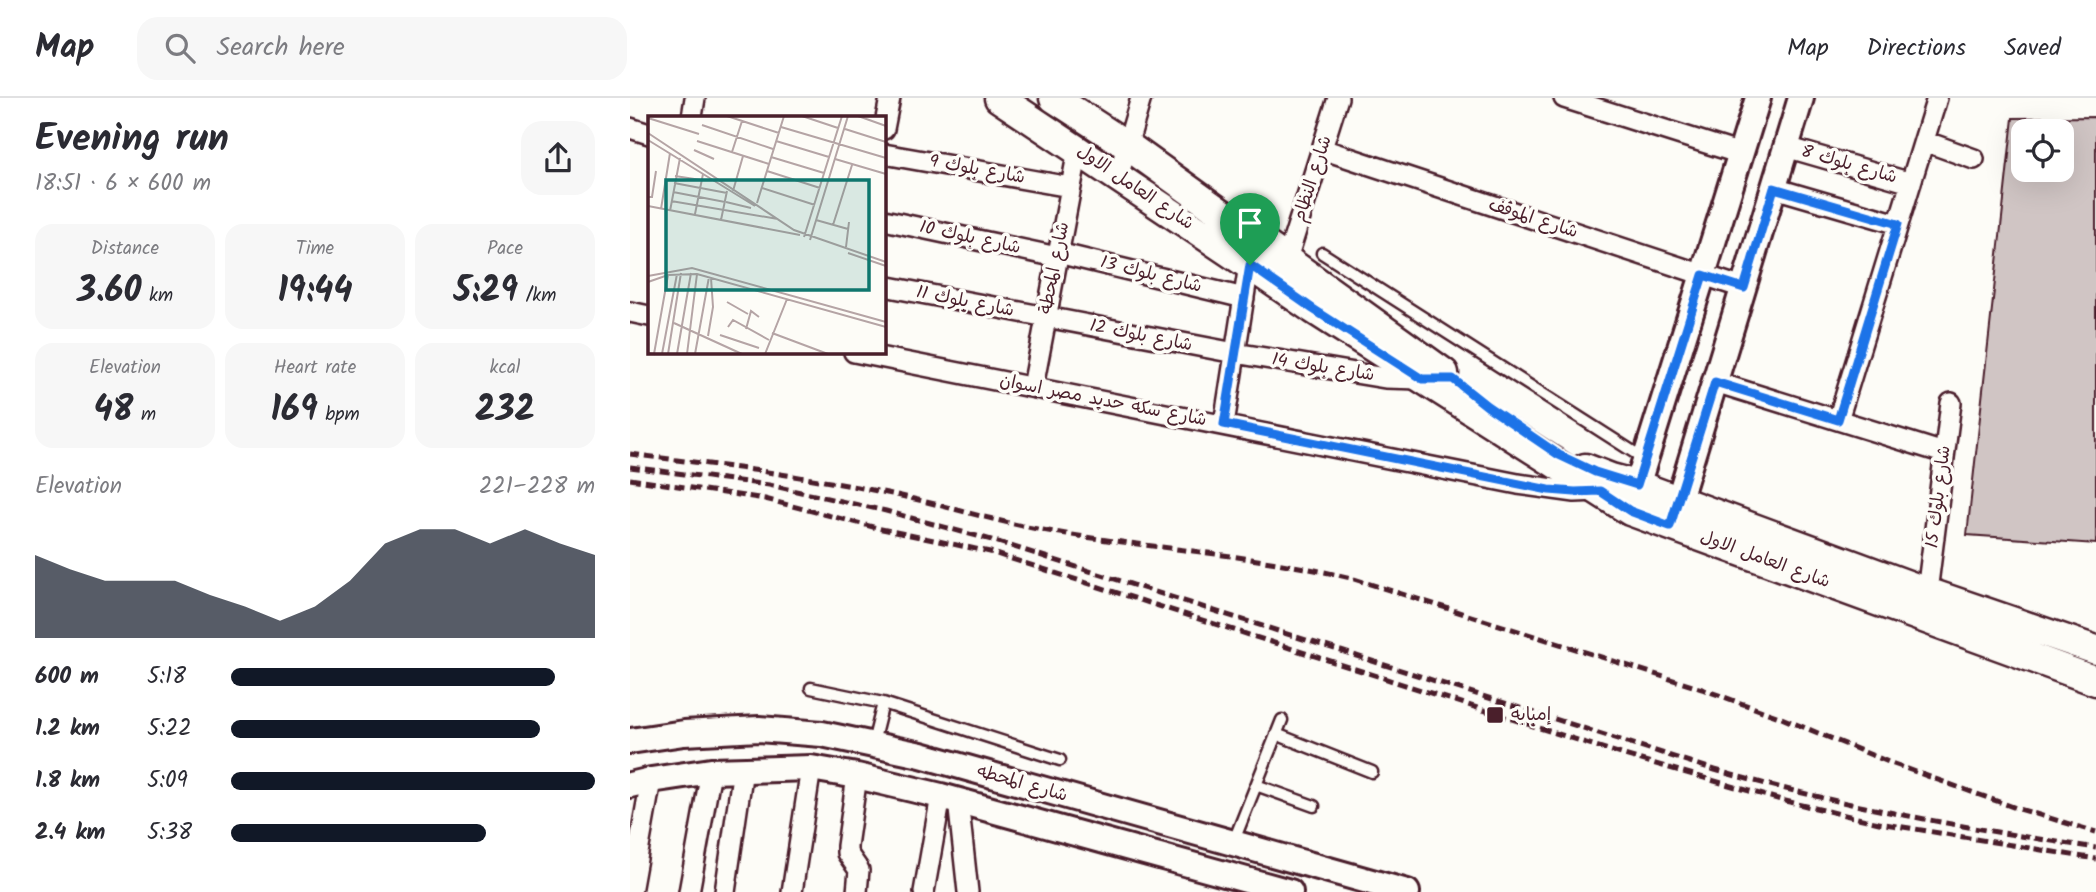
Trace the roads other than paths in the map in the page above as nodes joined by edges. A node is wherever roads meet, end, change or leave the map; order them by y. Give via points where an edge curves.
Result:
1 (695, 98) edge
2 (890, 98) edge
3 (999, 98) edge
4 (1054, 98) edge
5 (1141, 98) edge
6 (1338, 98) edge
7 (1564, 98) edge
8 (1758, 98) edge
9 (1801, 98) edge
10 (1937, 98) edge
11 (692, 116) edge
12 (886, 119) edge
13 (630, 128) edge
14 (648, 134) edge
15 (1924, 141) junction
16 (1128, 146) junction
17 (1786, 147) junction
18 (1322, 149) junction
19 (1078, 150) junction
20 (886, 154) edge
21 (1741, 154) junction
22 (1974, 159) dead end
23 (1118, 177) junction
24 (1911, 183) junction
25 (1070, 187) junction
26 (1774, 188) junction
27 (886, 220) edge
28 (1898, 224) junction
29 (1322, 253) dead end
30 (1057, 255) junction
31 (1287, 259) junction
32 (1250, 265) junction
33 (1703, 275) junction
34 (886, 286) edge
35 (1744, 288) junction
36 (1244, 298) junction
37 (630, 312) edge
38 (648, 316) edge
39 (1046, 318) junction
40 (1235, 353) junction
41 (864, 354) edge
42 (1422, 379) junction
43 (1453, 379) junction
44 (1715, 382) junction
45 (1033, 387) junction
46 (1951, 403) dead end
47 (1838, 420) junction
48 (1224, 424) junction
49 (1944, 453) junction
50 (1637, 485) junction
51 (1600, 491) junction
52 (1674, 514) junction
53 (1927, 592) junction
54 (2096, 650) edge
55 (2096, 681) edge
56 (811, 688) dead end
57 (883, 702) junction
58 (1282, 720) dead end
59 (1276, 734) junction
60 (630, 741) edge
61 (873, 745) junction
62 (1060, 760) dead end
63 (811, 768) junction
64 (743, 769) junction
65 (711, 771) junction
66 (1372, 772) dead end
67 (857, 776) junction
68 (641, 783) edge
69 (1256, 785) junction
70 (949, 798) junction
71 (1314, 806) dead end
72 (1233, 843) junction
73 (1395, 890) edge
74 (631, 892) edge
75 (689, 892) edge
76 (725, 892) edge
77 (792, 892) edge
78 (857, 892) edge
79 (924, 892) edge
80 (968, 892) edge
81 (1290, 892) edge

1 - 11 street
2 - 12 street
3 - 19 main road, شارع العامل الاول
4 - 16 main road, شارع العامل الاول
5 - 16 street
6 - 18 street, شارع النظام
7 - 21 street
8 - 21 street
9 - 17 street
10 - 15 street
13 - 14 street
15 - 22 street
15 - 24 street
16 - 23 street
16 - 31 main road, شارع العامل الاول
17 - 24 street, شارع بلوك 8
17 - 26 street
18 - 31 street, شارع النظام
18 - 33 street, شارع الموقف
19 - 23 main road, شارع العامل الاول
19 - 25 street, شارع المحطة
20 - 25 street, شارع بلوك 9
21 - 33 street
23 - 32 main road, شارع العامل الاول
24 - 28 street
25 - 30 street, شارع المحطة
26 - 28 street
26 - 35 street
27 - 30 street, شارع بلوك 10
28 - 47 street
29 - 50 lane
30 - 36 street, شارع بلوك 13
30 - 39 street, شارع المحطة
31 - 43 main road, شارع العامل الاول
32 - 36 street
32 - 42 main road, شارع العامل الاول
33 - 35 street, شارع الموقف
33 - 50 street
34 - 39 street, شارع بلوك 11
35 - 44 street
36 - 40 street
37 - 38 street
39 - 40 street, شارع بلوك 12
39 - 45 street, شارع المحطة
40 - 42 street, شارع بلوك 14 via 1385,378
40 - 48 street
41 - 45 street, شارع سكه حديد مصر اسوان
42 - 43 street, شارع بلوك 14
42 - 51 main road, شارع العامل الاول
43 - 50 main road, شارع العامل الاول via 1559,455
44 - 47 street
44 - 52 street
45 - 48 street, شارع سكه حديد مصر اسوان
46 - 49 street, شارع بلوك 15
47 - 49 street
48 - 51 street, شارع سكه حديد مصر اسوان via 1549,490
49 - 53 street, شارع بلوك 15
50 - 51 main road, شارع العامل الاول
50 - 52 main road, شارع العامل الاول
52 - 53 main road, شارع العامل الاول
52 - 55 main road, شارع العامل الاول
53 - 54 main road, شارع العامل الاول
56 - 57 lane
57 - 61 lane
57 - 62 lane
58 - 59 lane
59 - 66 lane
59 - 69 lane
60 - 61 street, شارع المحطه via 759,729 822,734
61 - 72 street, شارع المحطه
63 - 64 street, شارع المحطه
63 - 67 street, شارع المحطه
63 - 77 street
64 - 65 street, شارع المحطه
64 - 76 street
65 - 68 street, شارع المحطه
65 - 75 street
67 - 70 street, شارع المحطه
67 - 78 street via 847,853 859,870
68 - 74 street
69 - 71 lane
69 - 72 lane
70 - 79 street
70 - 80 street
70 - 81 street, شارع المحطه
72 - 73 street, شارع المحطه

